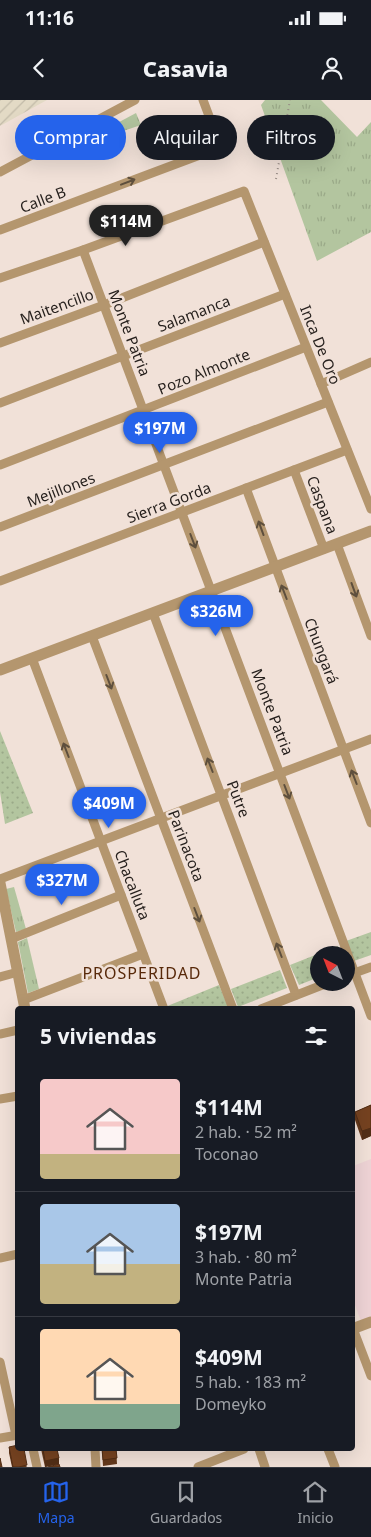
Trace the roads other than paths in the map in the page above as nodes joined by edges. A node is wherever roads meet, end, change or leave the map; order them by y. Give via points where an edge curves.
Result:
1 (135, 100) edge
2 (203, 100) edge
3 (0, 172) edge
4 (0, 230) edge
5 (264, 242) junction
6 (84, 250) junction
7 (0, 278) edge
8 (285, 294) junction
9 (104, 305) junction
10 (0, 343) edge
11 (306, 346) junction
12 (123, 356) junction
13 (371, 362) edge
14 (321, 384) junction
15 (328, 402) junction
16 (0, 403) edge
17 (144, 411) junction
18 (347, 450) junction
19 (0, 465) edge
20 (164, 465) junction
21 (294, 470) junction
22 (246, 488) junction
23 (371, 510) edge
24 (182, 512) junction
25 (0, 528) edge
26 (371, 531) edge
27 (337, 544) junction
28 (324, 549) junction
29 (275, 567) junction
30 (0, 581) edge
31 (211, 591) junction
32 (153, 613) junction
33 (92, 636) junction
34 (371, 636) edge
35 (32, 658) junction
36 (0, 670) edge
37 (371, 739) edge
38 (343, 749) junction
39 (280, 773) junction
40 (222, 796) junction
41 (161, 818) junction
42 (371, 823) edge
43 (100, 841) junction
44 (0, 881) edge
45 (121, 895) junction
46 (11, 939) junction
47 (340, 946) edge
48 (143, 954) junction
49 (371, 967) edge
50 (18, 972) junction
51 (355, 972) edge
52 (0, 977) edge
53 (355, 984) edge
54 (310, 990) edge
55 (296, 995) junction
56 (24, 1004) edge
57 (163, 1006) edge
58 (232, 1006) edge
59 (268, 1006) edge
60 (371, 1016) edge
61 (15, 1031) edge
62 (0, 1034) edge
63 (15, 1096) edge
64 (0, 1099) edge
65 (15, 1255) edge
66 (0, 1258) edge
67 (371, 1322) edge
68 (355, 1327) edge
69 (355, 1333) edge
70 (0, 1362) edge
71 (371, 1376) edge
72 (15, 1430) edge
73 (15, 1435) edge
74 (0, 1438) edge
75 (33, 1451) edge
76 (95, 1451) edge
77 (239, 1451) edge
78 (260, 1451) edge
79 (329, 1451) edge
80 (37, 1467) edge
81 (96, 1467) edge
82 (198, 1467) edge
83 (266, 1467) edge
84 (335, 1467) edge

1 - 3 street
4 -> 2 street, Calle B via 208,152 218,140
5 - 6 street, Inca De Oro via 244,191
5 - 8 street, Inca De Oro
5 - 9 street, Maitencillo
6 - 7 street
6 - 9 street, Monte Patria
8 - 11 street, Inca De Oro
8 - 12 street, Salamanca
9 - 10 street, Maitencillo
9 - 12 street, Monte Patria
11 - 14 street, Inca De Oro
11 - 17 street, Pozo Almonte
12 - 16 street, Salamanca
12 - 17 street, Monte Patria
13 - 14 street
14 - 15 street, Inca De Oro
15 - 18 street, Inca De Oro
15 - 20 street, Mejillones
17 - 19 street, Pozo Almonte
17 - 20 street, Monte Patria
18 - 21 street, Sierra Gorda
18 - 23 street, Inca De Oro
20 - 24 street, Monte Patria
20 - 25 street, Mejillones
21 - 22 street, Sierra Gorda
21 - 28 street, Caspana
22 - 24 street, Sierra Gorda
29 -> 22 street, Chungará
24 - 30 street, Sierra Gorda
24 -> 31 street, Monte Patria
26 - 27 street
27 - 28 street
27 -> 34 street, Caspana
28 - 29 street
29 - 31 street
38 -> 29 street, Chungará
31 - 32 street
31 - 39 street, Monte Patria
32 - 33 street
40 -> 32 street, Putre
33 - 35 street
33 -> 41 street, Parinacota
35 - 36 street
43 -> 35 street, Chacalluta
37 - 38 street
38 - 39 street
42 -> 38 street, Chungará
39 - 40 street
39 -> 47 street, Monte Patria
40 - 41 street
55 -> 40 street, Putre
41 - 43 street
41 -> 58 street, Parinacota
43 - 44 street
43 - 45 street, Chacalluta
44 - 46 street
45 - 46 street
45 - 48 street, Chacalluta
46 - 50 street
48 - 56 street
48 - 57 street, Chacalluta
49 - 51 street
50 - 52 street
50 - 56 street
53 - 60 street, Monte Patria
54 - 55 street
55 - 59 street
61 - 62 street
63 - 64 street
65 - 66 street
67 - 68 street
69 - 71 street
70 - 72 street
73 - 74 street
75 - 80 street
76 - 81 street
77 - 82 street
78 - 83 street
79 - 84 street

